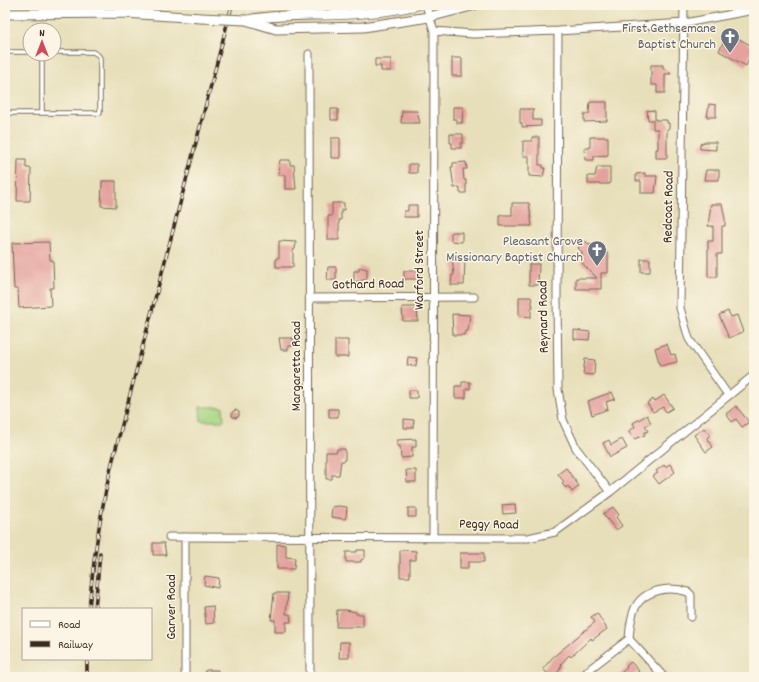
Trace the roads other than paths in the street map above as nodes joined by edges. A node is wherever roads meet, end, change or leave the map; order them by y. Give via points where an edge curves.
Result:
1 (417, 5) edge
2 (426, 5) edge
3 (475, 5) edge
4 (684, 5) edge
5 (80, 9) edge
6 (754, 10) edge
7 (5, 14) edge
8 (429, 17) junction
9 (246, 20) junction
10 (685, 23) junction
11 (434, 31) junction
12 (558, 31) junction
13 (5, 52) edge
14 (22, 52) edge
15 (62, 52) edge
16 (309, 54) dead end
17 (42, 62) edge
18 (5, 113) edge
19 (42, 113) junction
20 (433, 297) junction
21 (474, 297) dead end
22 (310, 298) junction
23 (754, 375) edge
24 (728, 395) junction
25 (610, 492) junction
26 (310, 537) junction
27 (433, 537) junction
28 (169, 538) dead end
29 (185, 538) junction
30 (691, 617) dead end
31 (629, 639) junction
32 (185, 677) edge
33 (310, 677) edge
34 (582, 677) edge
35 (664, 677) edge

1 - 9 main road via 380,12 344,15 271,15
2 - 8 street, Warford Street
3 - 8 main road
4 - 10 street, Redcoat Road
5 - 7 main road
5 - 9 main road, bridge
6 - 10 street
8 - 9 main road via 370,27 309,29 276,29
8 - 11 street, Warford Street
10 - 12 street
10 - 24 street, Redcoat Road via 680,308 689,339
11 - 12 street via 473,34
11 - 20 street, Warford Street
12 - 25 street, Reynard Road via 558,389 563,420 576,448
13 - 14 lane
15 - 19 lane via 93,52 100,58 100,113
16 - 22 street, Margaretta Road
17 - 19 lane
18 - 19 lane
20 - 21 street, Gothard Road
20 - 22 street, Gothard Road
20 - 27 street, Warford Street
22 - 26 street, Margaretta Road
23 - 24 street, Peggy Road
24 - 25 street, Peggy Road
25 - 27 street, Peggy Road via 555,532 528,538
26 - 27 street, Peggy Road
26 - 29 street, Peggy Road
26 - 33 street, Margaretta Road
28 - 29 street, Peggy Road
29 - 32 street, Garver Road
30 - 31 street via 691,595 688,592 668,589 650,593 635,606
31 - 34 street
31 - 35 street

